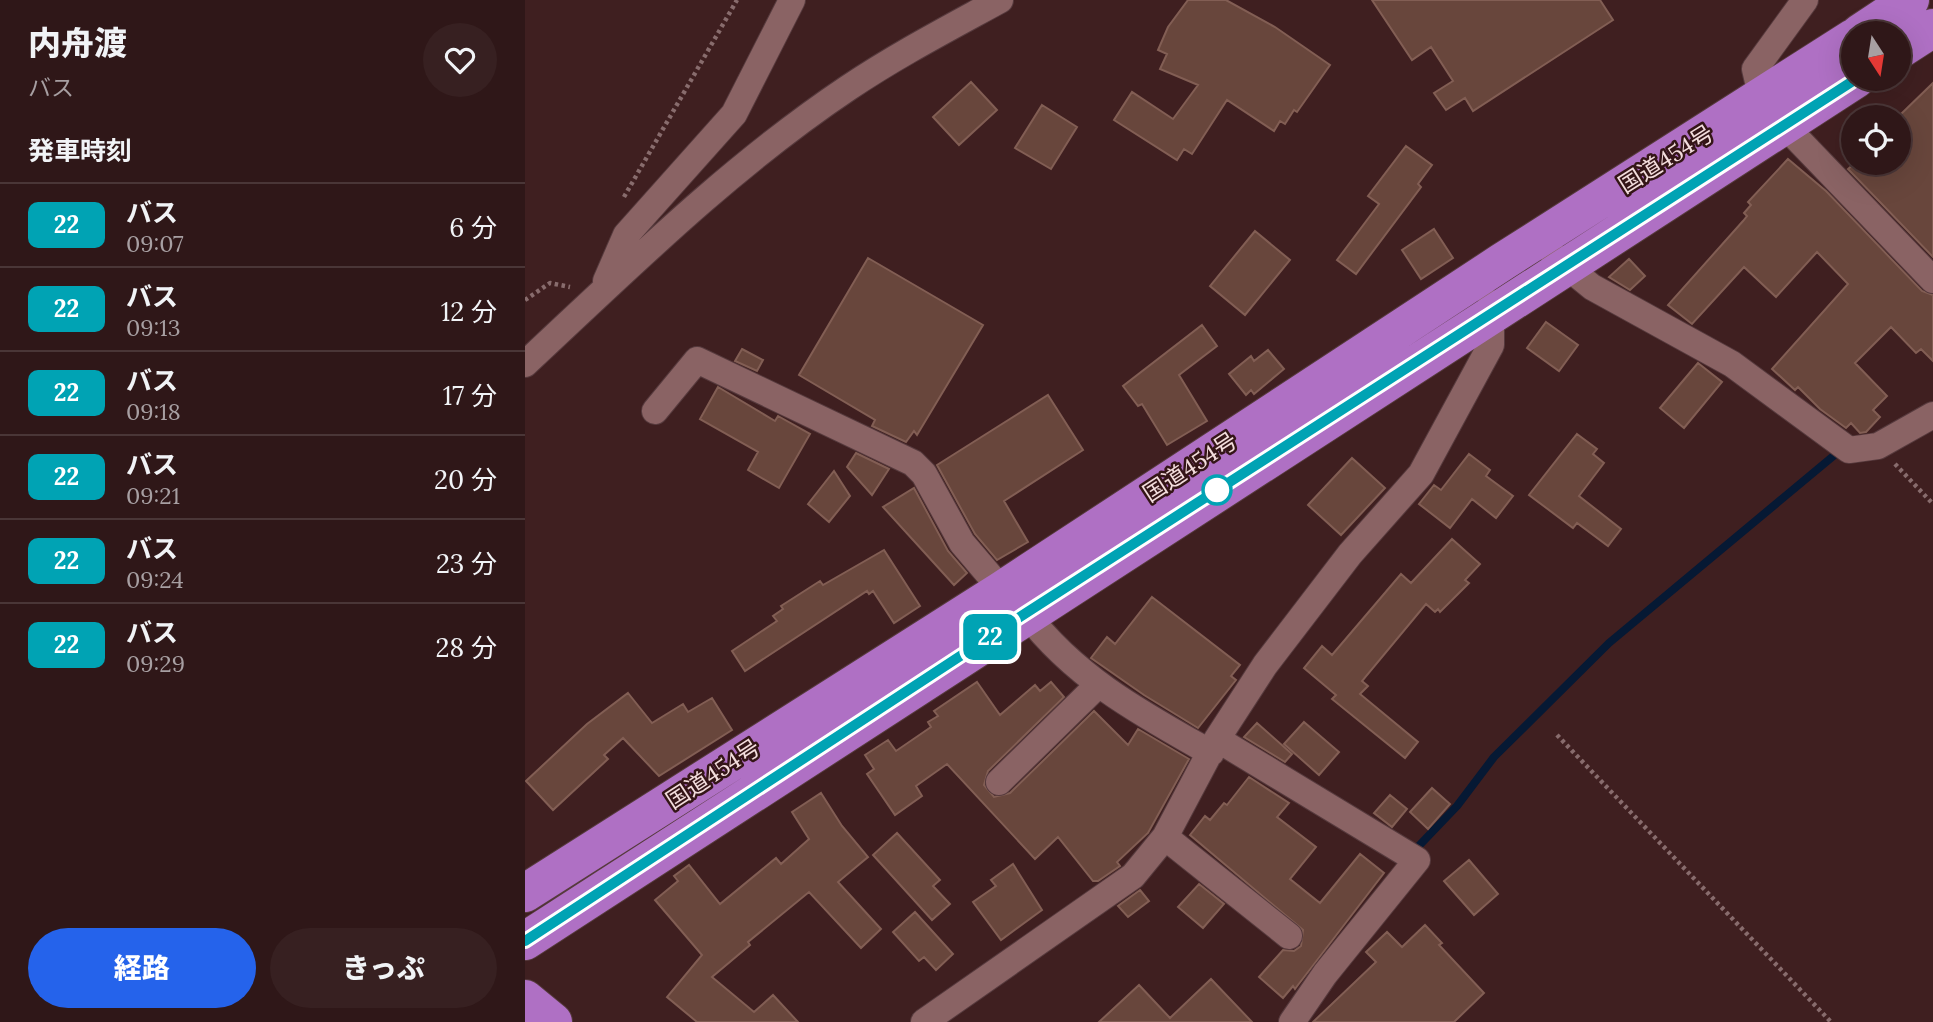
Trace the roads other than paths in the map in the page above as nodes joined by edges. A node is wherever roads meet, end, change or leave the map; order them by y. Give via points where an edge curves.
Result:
1 (792, 0) edge
2 (1000, 0) edge
3 (1805, 0) edge
4 (1910, 0) edge
5 (1878, 21) edge
6 (1933, 28) edge
7 (1911, 42) edge
8 (1841, 49) edge
9 (1841, 85) edge
10 (1774, 112) junction
11 (1534, 242) junction
12 (1565, 264) junction
13 (1490, 270) junction
14 (1933, 280) edge
15 (601, 293) junction
16 (1492, 313) junction
17 (525, 363) edge
18 (655, 411) dead end
19 (1933, 415) edge
20 (1014, 602) junction
21 (1097, 686) junction
22 (1214, 746) junction
23 (999, 782) dead end
24 (1165, 837) junction
25 (525, 893) edge
26 (1289, 936) dead end
27 (525, 941) edge
28 (525, 999) edge
29 (552, 1022) edge
30 (924, 1022) edge
31 (1293, 1022) edge

1 - 15 street via 734,114 626,234
2 - 15 street via 848,88 684,215
3 - 10 street via 1755,69
4 - 5 highway
6 - 7 highway
8 - 10 highway, 国道454号
9 - 10 highway, 国道454号
10 - 11 highway, 国道454号
10 - 12 highway, 国道454号
10 - 14 street
11 - 12 street
11 - 13 highway, 国道454号
12 - 16 highway, 国道454号
12 - 19 street via 1592,287 1732,364 1849,450 1878,446
13 - 16 street
13 - 20 highway, 国道454号
15 - 17 street
16 - 20 highway, 国道454号
16 - 22 street via 1491,345 1421,474 1350,554 1265,666
18 - 20 street via 697,360 913,463 925,474 962,543
20 - 21 street
20 - 25 highway, 国道454号
20 - 27 highway, 国道454号
21 - 22 street
21 - 23 street
22 - 24 street
22 - 31 street via 1417,860 1325,974
24 - 26 street
24 - 30 street via 1133,876
28 - 29 highway

